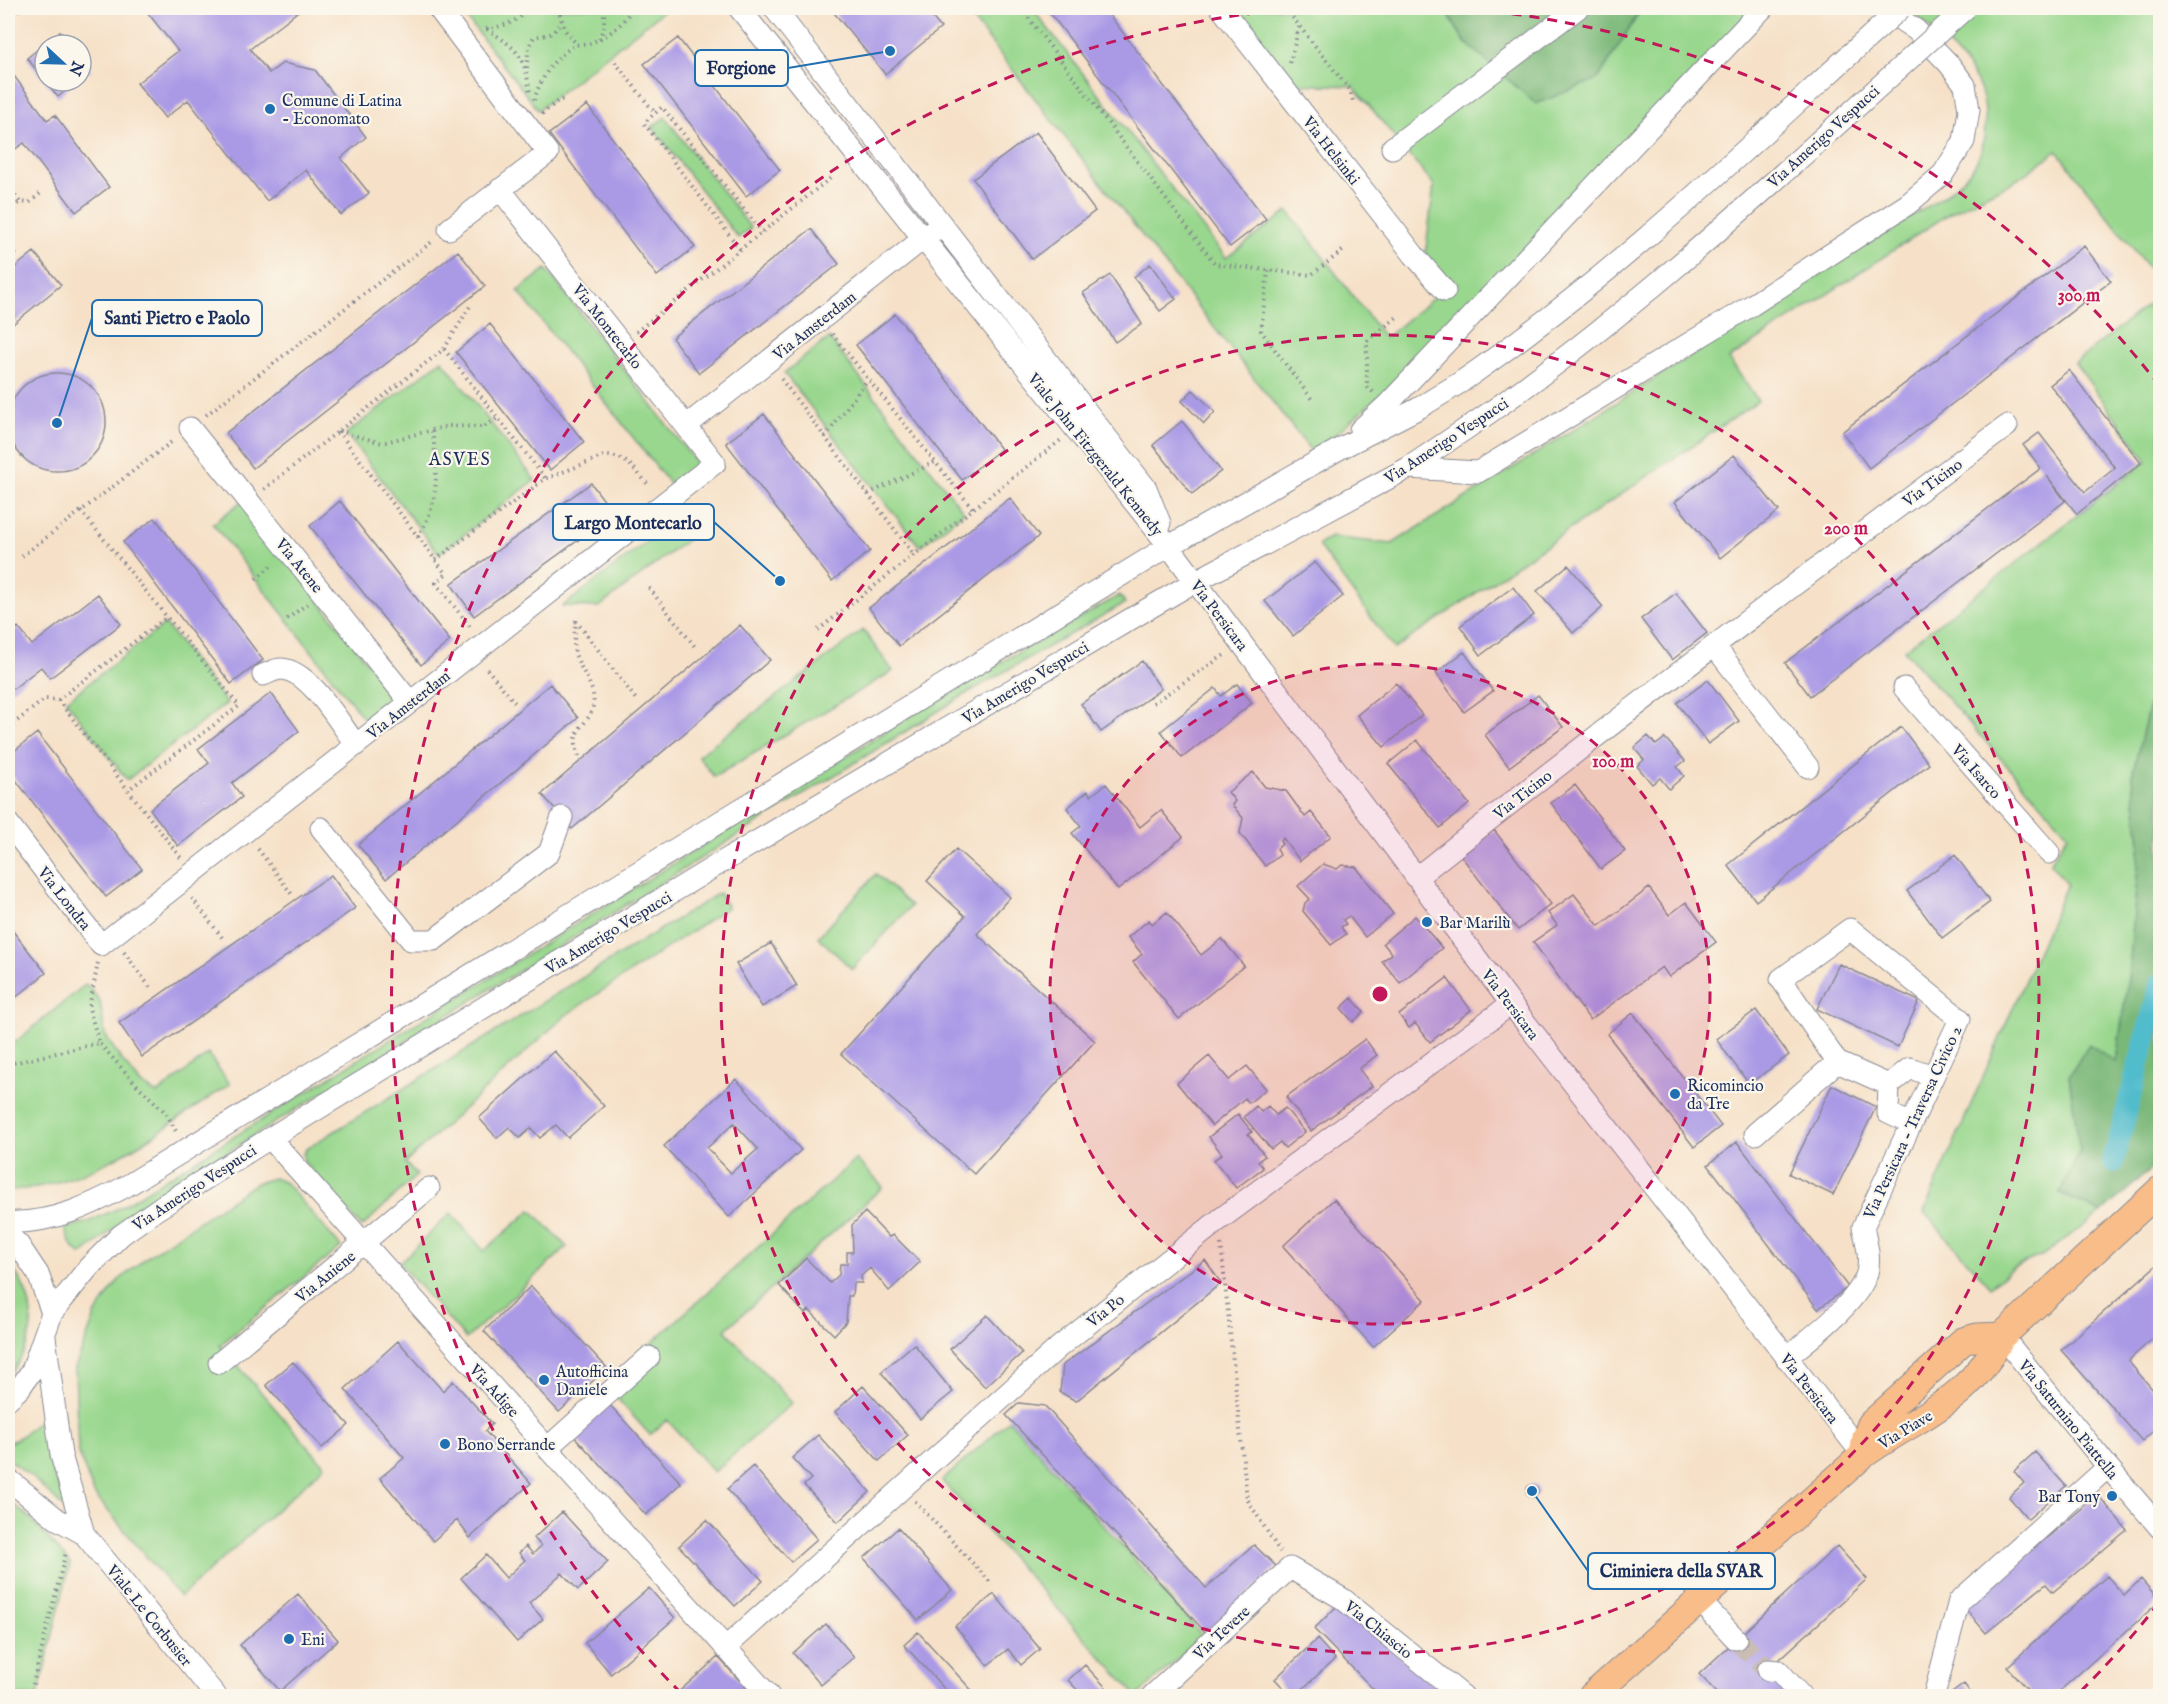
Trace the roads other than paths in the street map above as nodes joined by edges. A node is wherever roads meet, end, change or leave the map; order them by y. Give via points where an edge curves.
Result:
1 (438, 8) edge
2 (739, 8) edge
3 (774, 8) edge
4 (1221, 8) edge
5 (1578, 8) edge
6 (1763, 8) edge
7 (1883, 8) edge
8 (1901, 8) edge
9 (1966, 8) edge
10 (1392, 148) dead end
11 (500, 189) junction
12 (941, 224) junction
13 (449, 229) road end
14 (923, 238) junction
15 (1445, 291) dead end
16 (686, 426) junction
17 (2007, 426) dead end
18 (190, 428) road end
19 (1341, 448) junction
20 (715, 463) joint
21 (1408, 468) junction
22 (1169, 546) junction
23 (1194, 582) junction
24 (1715, 647) junction
25 (263, 675) dead end
26 (1904, 688) dead end
27 (411, 702) junction
28 (356, 745) junction
29 (1808, 767) dead end
30 (562, 817) dead end
31 (8, 824) edge
32 (321, 828) dead end
33 (2049, 853) dead end
34 (1417, 877) junction
35 (107, 940) joint
36 (1511, 1004) junction
37 (1838, 1062) junction
38 (1933, 1076) junction
39 (1889, 1085) junction
40 (1911, 1124) junction
41 (1755, 1134) dead end
42 (270, 1138) junction
43 (429, 1188) dead end
44 (2160, 1190) edge
45 (8, 1222) edge
46 (8, 1235) edge
47 (365, 1244) junction
48 (52, 1313) junction
49 (2002, 1336) junction
50 (45, 1337) junction
51 (649, 1357) dead end
52 (1786, 1358) junction
53 (219, 1362) dead end
54 (8, 1398) edge
55 (547, 1448) junction
56 (1863, 1455) junction
57 (2108, 1467) junction
58 (8, 1479) edge
59 (2160, 1528) edge
60 (84, 1534) junction
61 (1290, 1568) joint
62 (1700, 1601) junction
63 (1736, 1639) tunnel mouth
64 (725, 1648) junction
65 (1768, 1670) tunnel mouth
66 (216, 1696) edge
67 (769, 1696) edge
68 (1152, 1696) edge
69 (1463, 1696) edge
70 (1592, 1696) edge
71 (1801, 1696) edge
72 (1934, 1696) edge

1 - 11 street via 548,153
2 - 14 street, Viale John Fitzgerald Kennedy
3 - 12 street, Viale John Fitzgerald Kennedy
4 - 15 street, Via Helsinki
5 - 10 street
6 - 19 street via 1387,405
7 - 21 street via 1916,30 1965,85 1969,110 1964,141 1943,174 1908,204 1752,305 1478,472
8 - 19 street, Via Amerigo Vespucci, bridge via 1632,250 1521,340 1419,408
9 - 21 street, Via Amerigo Vespucci, bridge via 1648,291 1540,378
11 - 13 street
11 - 16 street, Via Montecarlo
12 - 14 street, Via Amsterdam
12 - 22 street, Viale John Fitzgerald Kennedy via 1146,488
14 - 16 street, Via Amsterdam
14 - 22 street, Viale John Fitzgerald Kennedy
16 - 20 street, Via Montecarlo
17 - 24 street, Via Ticino
18 - 27 street, Via Atene
19 - 22 street, Via Amerigo Vespucci
20 - 27 street, Via Amsterdam
21 - 23 street, Via Amerigo Vespucci
22 - 23 street, Via Persicara
22 - 45 street, Via Amerigo Vespucci via 186,1150 94,1203 58,1216 26,1223
23 - 34 street, Via Persicara
23 - 42 street, Via Amerigo Vespucci via 722,862
24 - 29 street
24 - 34 street, Via Ticino
25 - 28 street via 279,669 293,671 308,681
26 - 33 street, Via Isarco
27 - 28 street, Via Amsterdam
28 - 35 street, Via Amsterdam
30 - 32 street via 549,854 434,940 411,940
31 - 35 street, Via Londra
34 - 36 street, Via Persicara
36 - 52 street, Via Persicara
36 - 64 street, Via Po via 1219,1220 1059,1347
37 - 38 street, Via Persicara - Traversa Civico 2 via 1781,979 1850,929 1960,1019
37 - 39 street
37 - 41 street
38 - 39 street via 1910,1068
38 - 40 street, Via Persicara - Traversa Civico 2
39 - 40 street via 1888,1113
40 - 52 street, Via Persicara - Traversa Civico 2 via 1863,1227 1867,1273 1856,1294
42 - 47 street, Via Adige
42 - 48 street, Via Amerigo Vespucci via 121,1235
43 - 47 street, Via Aniene
44 - 49 main road, Via Piave
46 - 48 street via 38,1274
47 - 53 street, Via Aniene
47 - 55 street, Via Adige
48 - 50 street
49 - 56 main road, Via Piave via 1978,1374 1958,1394
49 - 56 main road, Via Piave via 1963,1341 1871,1424
49 - 57 street, Via Saturnino Piattella
50 - 54 street via 32,1370 20,1389
50 - 60 street, Viale Le Corbusier via 60,1455
51 - 55 street
52 - 56 street, Via Persicara
55 - 64 street, Via Adige
56 - 62 main road
57 - 59 street, Via Saturnino Piattella
57 - 72 street via 1959,1601
58 - 60 street, Viale Le Corbusier via 57,1519
60 - 66 street, Viale Le Corbusier
61 - 68 street, Via Tevere
61 - 69 street, Via Chiascio via 1343,1599
62 - 63 street
62 - 70 main road
64 - 67 street, Via Adige
65 - 71 street via 1779,1671

